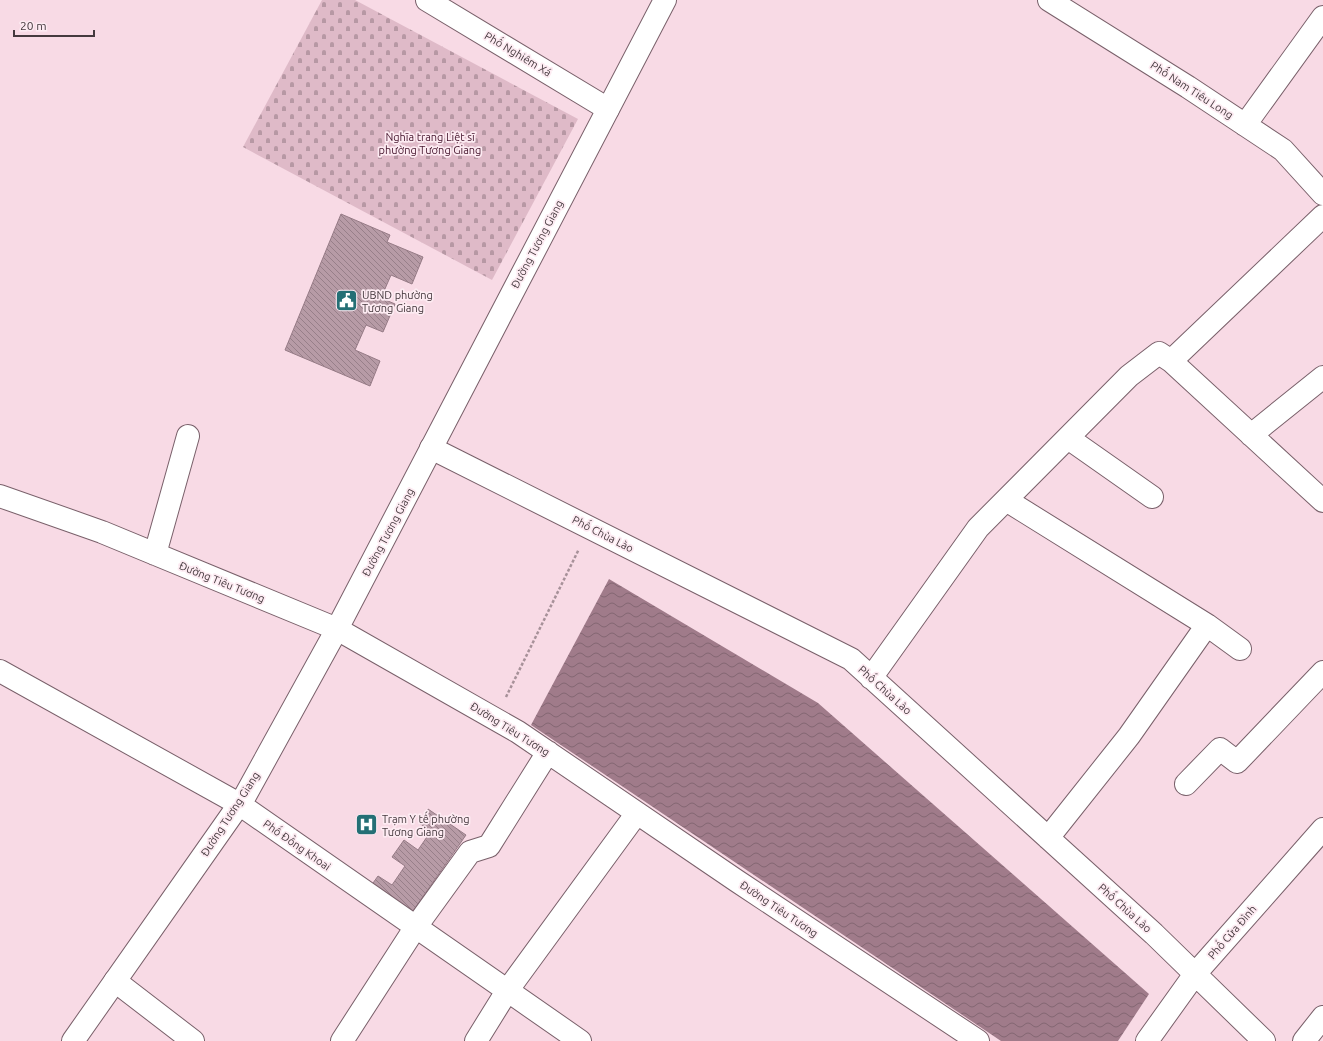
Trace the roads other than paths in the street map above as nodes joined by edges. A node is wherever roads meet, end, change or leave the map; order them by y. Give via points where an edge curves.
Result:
1 (427, 0) edge
2 (665, 0) edge
3 (1049, 0) edge
4 (1323, 17) edge
5 (608, 109) junction
6 (1245, 125) junction
7 (1323, 194) edge
8 (1323, 216) edge
9 (1171, 361) junction
10 (1323, 377) edge
11 (1251, 435) junction
12 (188, 436) dead end
13 (1068, 438) junction
14 (431, 448) junction
15 (0, 496) edge
16 (1152, 497) dead end
17 (1006, 500) junction
18 (1323, 501) edge
19 (154, 554) junction
20 (1208, 625) junction
21 (337, 629) junction
22 (1240, 649) dead end
23 (0, 671) edge
24 (1323, 672) edge
25 (871, 678) junction
26 (548, 752) junction
27 (1186, 784) dead end
28 (239, 804) junction
29 (637, 813) junction
30 (1323, 829) edge
31 (1048, 838) junction
32 (415, 928) junction
33 (1195, 974) junction
34 (115, 981) junction
35 (507, 991) junction
36 (1323, 1017) edge
37 (73, 1041) edge
38 (193, 1041) edge
39 (342, 1041) edge
40 (476, 1041) edge
41 (580, 1041) edge
42 (978, 1041) edge
43 (1146, 1041) edge
44 (1264, 1041) edge
45 (1304, 1041) edge

1 - 5 street, Phố Nghiêm Xá
2 - 5 street, Đường Tương Giang
3 - 6 street, Phố Nam Tiêu Long
4 - 6 street
5 - 14 street, Đường Tương Giang
6 - 7 street, Phố Nam Tiêu Long via 1283,150
8 - 9 street
9 - 11 street
9 - 13 street via 1159,353 1129,376
10 - 11 street
11 - 18 street
12 - 19 street
13 - 16 street
13 - 17 street
14 - 21 street, Đường Tương Giang
14 - 25 street, Phố Chùa Lào via 851,659
15 - 19 street, Đường Tiêu Tương via 102,532
17 - 20 street
17 - 25 street via 965,545
19 - 21 street, Đường Tiêu Tương
20 - 22 street
20 - 31 street via 1129,736
21 - 26 street, Đường Tiêu Tương via 495,718
21 - 28 street, Đường Tương Giang
23 - 28 street, Phố Đồng Khoai
24 - 27 street via 1237,762 1220,749
25 - 31 street, Phố Chùa Lào
26 - 29 street, Đường Tiêu Tương
26 - 32 street via 489,846 470,852
28 - 32 street, Phố Đồng Khoai
28 - 34 street, Đường Tương Giang
29 - 35 street
29 - 42 street, Đường Tiêu Tương
30 - 33 street, Phố Cửa Đình
31 - 33 street, Phố Chùa Lào
32 - 35 street, Phố Đồng Khoai
32 - 39 street
33 - 43 street, Phố Cửa Đình
33 - 44 street, Phố Chùa Lào
34 - 37 street, Đường Tương Giang
34 - 38 street
35 - 40 street
35 - 41 street, Phố Đồng Khoai
36 - 45 street

